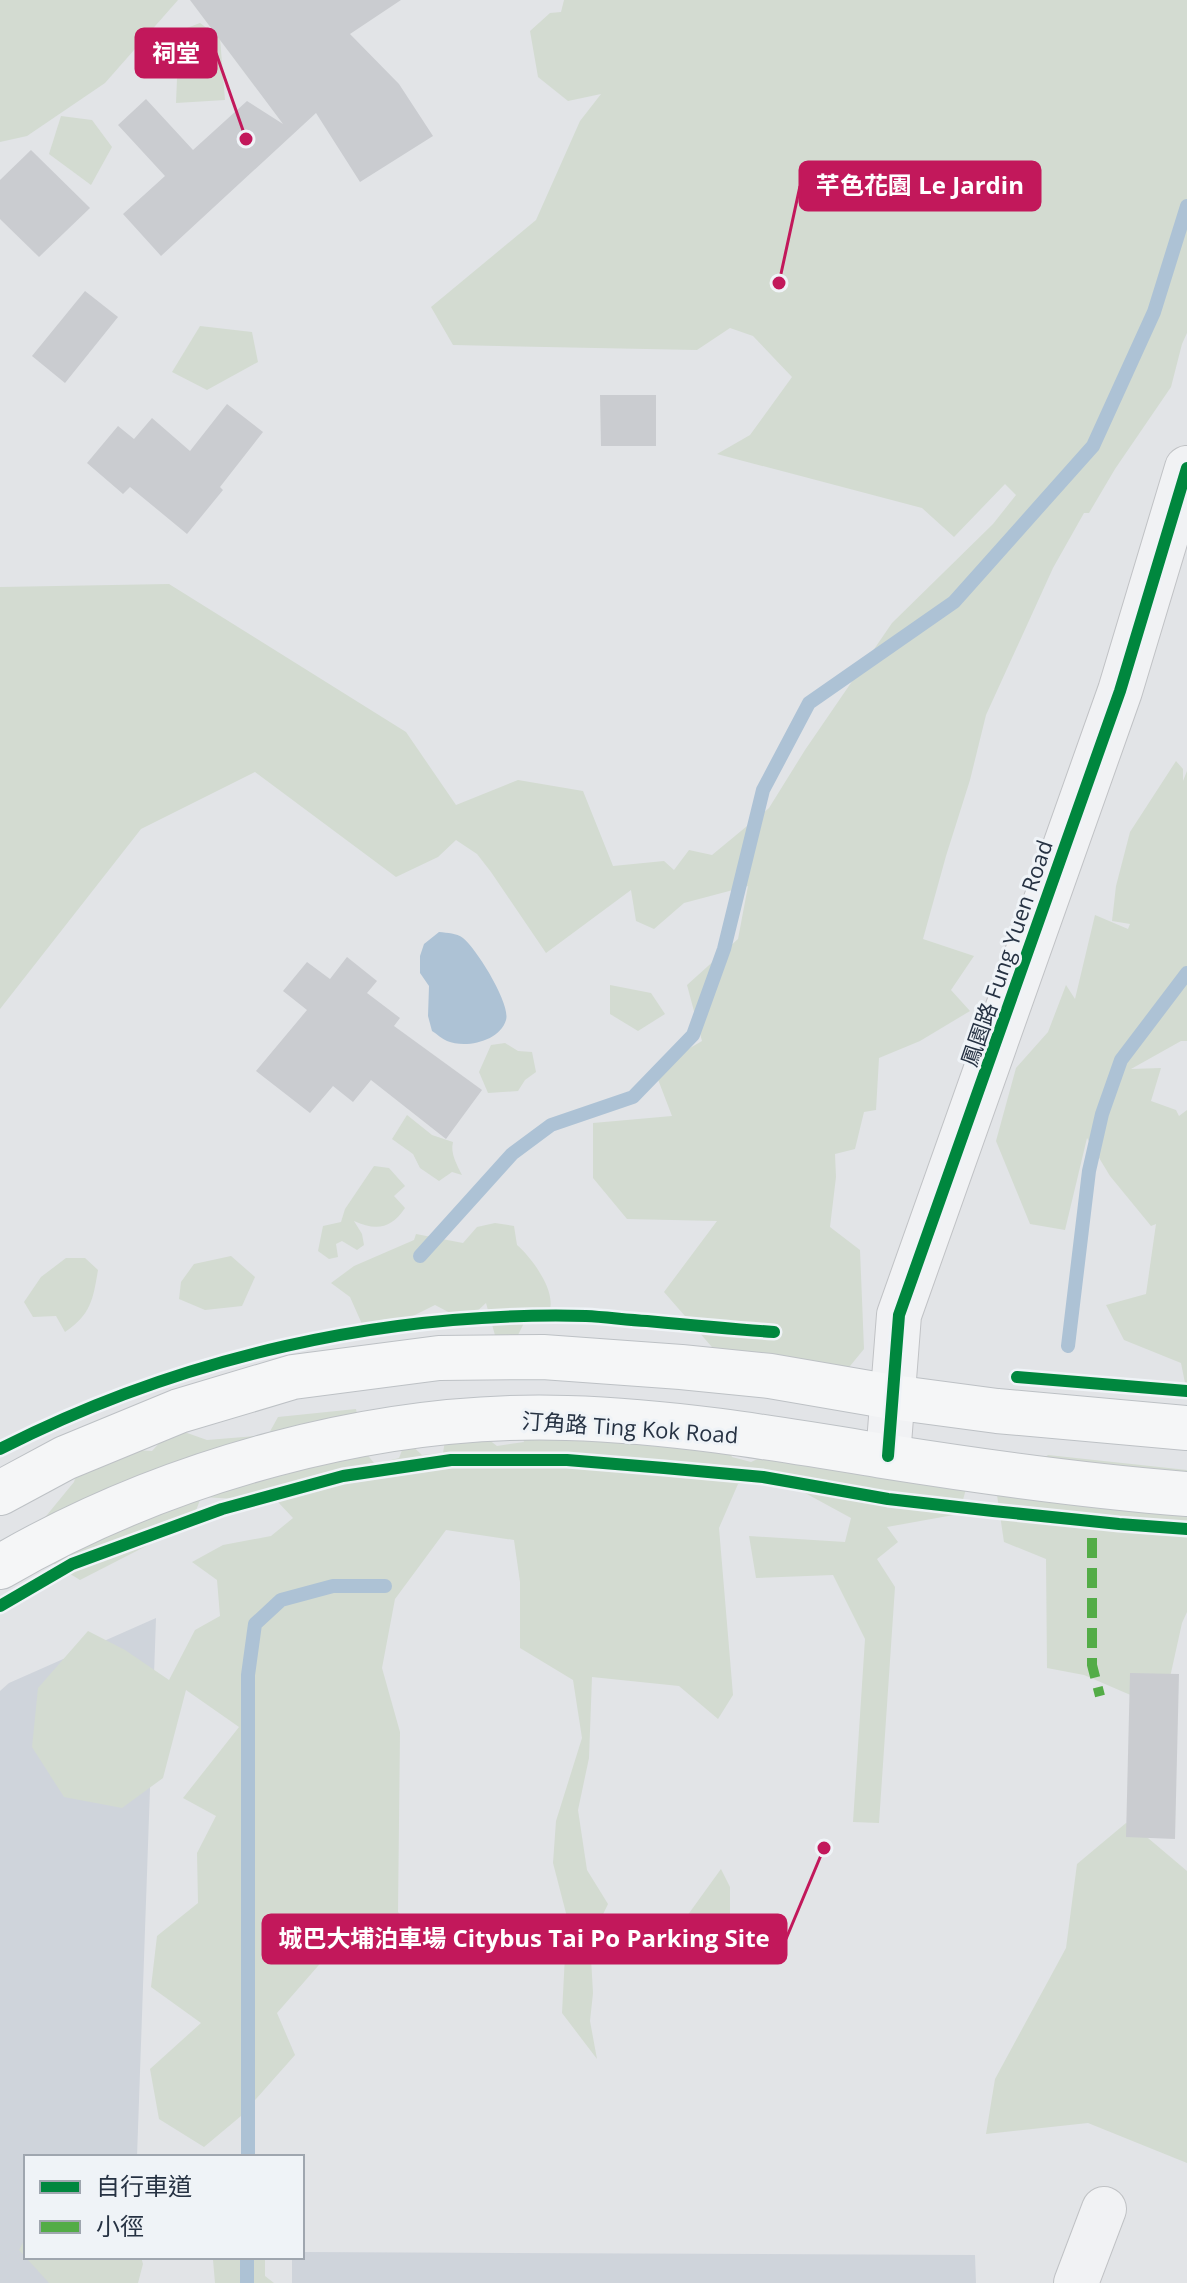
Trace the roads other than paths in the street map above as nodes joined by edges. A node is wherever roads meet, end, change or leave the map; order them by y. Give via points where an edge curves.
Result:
1 (1187, 468) edge
2 (892, 1397) junction
3 (1187, 1428) edge
4 (888, 1456) junction
5 (0, 1493) edge
6 (1187, 1494) edge
7 (0, 1567) edge
8 (1104, 2209) dead end
9 (1076, 2283) edge

1 - 2 street, 鳳園路 Fung Yuen Road via 1120,691 899,1315
2 - 3 main road
2 - 4 street, 鳳園路 Fung Yuen Road
2 - 5 main road via 681,1367 543,1357 439,1358 293,1377 179,1411 65,1458
4 - 6 main road, 汀角路 Ting Kok Road
4 - 7 main road, 汀角路 Ting Kok Road via 677,1425 567,1418 403,1428 269,1455 188,1482 81,1524
8 - 9 street

